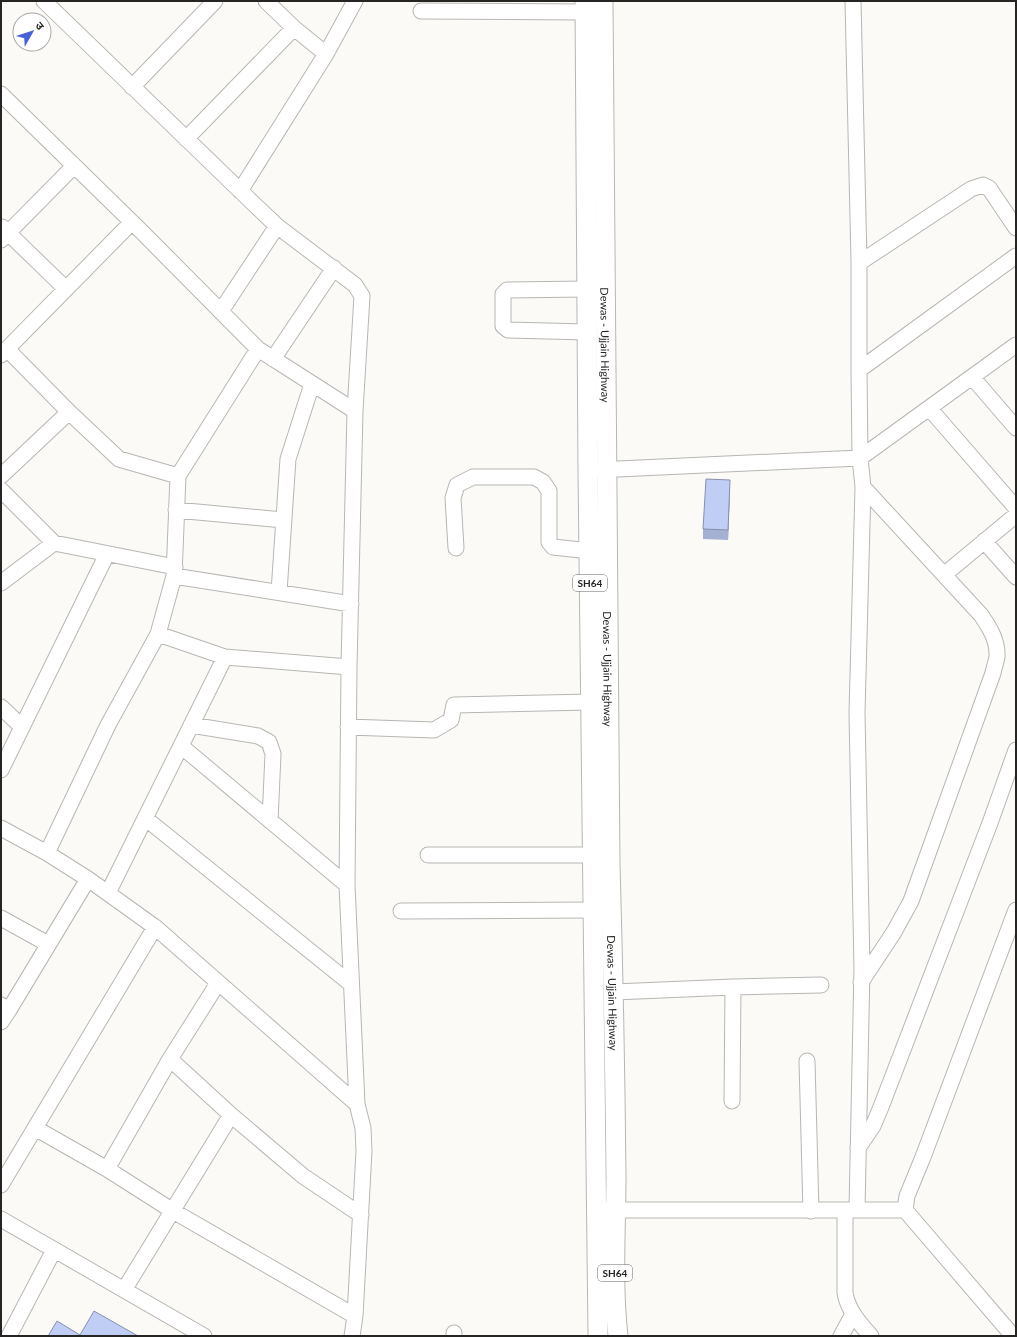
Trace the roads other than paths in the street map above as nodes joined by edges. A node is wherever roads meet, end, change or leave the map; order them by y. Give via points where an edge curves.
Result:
1 (44, 1) edge
2 (215, 1) edge
3 (266, 1) edge
4 (355, 1) edge
5 (603, 1) edge
6 (853, 1) edge
7 (585, 7) edge
8 (421, 11) dead end
9 (294, 28) junction
10 (326, 54) junction
11 (132, 87) junction
12 (1, 94) edge
13 (186, 139) junction
14 (74, 166) junction
15 (240, 191) junction
16 (132, 222) junction
17 (277, 226) junction
18 (1016, 228) edge
19 (3, 233) edge
20 (1016, 256) edge
21 (859, 263) junction
22 (334, 268) junction
23 (586, 288) junction
24 (66, 289) junction
25 (221, 311) junction
26 (587, 332) junction
27 (1015, 348) edge
28 (258, 349) junction
29 (4, 352) edge
30 (273, 359) junction
31 (859, 370) junction
32 (972, 377) junction
33 (312, 384) junction
34 (929, 408) junction
35 (356, 411) junction
36 (68, 412) junction
37 (1016, 428) edge
38 (860, 458) junction
39 (606, 469) junction
40 (588, 471) junction
41 (1, 476) edge
42 (178, 476) junction
43 (863, 487) junction
44 (1, 490) edge
45 (1016, 508) edge
46 (176, 510) junction
47 (1016, 514) edge
48 (283, 520) junction
49 (984, 541) junction
50 (54, 542) junction
51 (456, 548) dead end
52 (590, 551) junction
53 (107, 554) junction
54 (175, 572) junction
55 (944, 574) junction
56 (1016, 577) edge
57 (1, 583) edge
58 (279, 592) junction
59 (350, 604) junction
60 (158, 634) junction
61 (225, 657) junction
62 (349, 667) junction
63 (591, 702) junction
64 (1, 707) edge
65 (191, 725) junction
66 (22, 727) junction
67 (348, 727) junction
68 (181, 746) junction
69 (1016, 750) edge
70 (1, 770) edge
71 (145, 818) junction
72 (270, 821) junction
73 (1, 828) edge
74 (47, 853) junction
75 (428, 855) dead end
76 (592, 855) junction
77 (88, 879) junction
78 (347, 885) junction
79 (108, 893) junction
80 (593, 910) junction
81 (1016, 910) edge
82 (401, 911) dead end
83 (1, 918) edge
84 (155, 927) junction
85 (48, 944) junction
86 (861, 982) junction
87 (218, 983) junction
88 (351, 984) junction
89 (821, 985) dead end
90 (733, 987) junction
91 (614, 992) junction
92 (4, 1012) edge
93 (170, 1059) junction
94 (807, 1061) dead end
95 (732, 1101) dead end
96 (357, 1104) junction
97 (231, 1115) junction
98 (35, 1128) junction
99 (858, 1148) junction
100 (107, 1169) junction
101 (1, 1185) edge
102 (173, 1210) junction
103 (597, 1210) junction
104 (616, 1210) junction
105 (851, 1210) junction
106 (905, 1210) junction
107 (811, 1211) junction
108 (361, 1215) junction
109 (1, 1220) edge
110 (54, 1250) junction
111 (124, 1290) junction
112 (853, 1314) junction
113 (355, 1316) junction
114 (7, 1331) edge
115 (204, 1336) edge
116 (352, 1336) edge
117 (598, 1336) edge
118 (618, 1336) edge
119 (841, 1336) edge
120 (871, 1336) edge
121 (1014, 1336) edge

1 - 11 street
2 - 11 street
3 - 9 street
4 - 10 street
5 - 39 main road, Dewas - Ujjain Highway / SH64
6 - 21 street
7 - 8 street
7 - 23 main road, Dewas - Ujjain Highway / SH64
9 - 10 street
9 - 13 street
10 - 15 street
11 - 13 street
12 - 14 street
13 - 15 street
14 - 16 street
14 - 19 street
15 - 17 street
16 - 24 street
16 - 25 street
17 - 22 street
17 - 25 street
18 - 21 street via 989,188 983,185 970,189
19 - 24 street
20 - 31 street
21 - 31 street
22 - 30 street
22 - 35 street via 356,286 362,296
23 - 26 main road, Dewas - Ujjain Highway / SH64
23 - 26 street via 507,290 503,294 503,302 504,326 508,330
24 - 29 street
25 - 28 street
26 - 40 main road, Dewas - Ujjain Highway / SH64
27 - 32 street
28 - 30 street
28 - 42 street
29 - 36 street
30 - 33 street
31 - 38 street
32 - 34 street
32 - 37 street
33 - 35 street
33 - 48 street via 288,460
34 - 38 street
34 - 45 street
35 - 59 street
36 - 41 street
36 - 42 street via 119,459
38 - 39 street
38 - 43 street
39 - 40 street
39 - 91 main road, Dewas - Ujjain Highway / SH64 via 610,864
40 - 52 main road, Dewas - Ujjain Highway / SH64
42 - 46 street
43 - 55 street
43 - 86 street via 857,713
44 - 50 street
46 - 48 street
46 - 54 street
47 - 49 street
48 - 58 street
49 - 55 street
49 - 56 street
50 - 53 street
50 - 57 street
51 - 52 street via 453,498 457,485 473,477 534,477 543,482 549,491 549,542 553,547
52 - 63 main road, Dewas - Ujjain Highway / SH64
53 - 54 street
53 - 66 street
54 - 58 street
54 - 60 street
55 - 86 street via 981,615 990,629 996,643 997,657 911,901
58 - 59 street
59 - 62 street
60 - 61 street
60 - 74 street via 108,725
61 - 62 street
61 - 65 street
62 - 67 street
63 - 67 street via 454,705 451,720 434,730
63 - 76 main road, Dewas - Ujjain Highway / SH64
64 - 66 street
65 - 68 street
65 - 72 street via 258,736 268,742 273,754
66 - 70 street
67 - 78 street
68 - 71 street
68 - 72 street
69 - 99 street via 881,1107 873,1126
71 - 79 street
71 - 88 street
72 - 78 street
73 - 74 street
74 - 77 street
75 - 76 street
76 - 80 main road, Dewas - Ujjain Highway / SH64
77 - 79 street
77 - 85 street
78 - 88 street
79 - 84 street
80 - 82 street
80 - 103 main road, Dewas - Ujjain Highway / SH64
81 - 106 street via 907,1196
83 - 85 street
84 - 87 street
84 - 98 street
85 - 92 street
86 - 99 street
87 - 93 street
87 - 96 street
88 - 96 street
89 - 90 street
90 - 91 street
90 - 95 street
91 - 104 main road, Dewas - Ujjain Highway / SH64
93 - 97 street
93 - 100 street
94 - 107 street
96 - 108 street via 363,1128 364,1151
97 - 102 street
97 - 108 street via 303,1176
98 - 100 street
98 - 101 street
99 - 105 street
100 - 102 street
102 - 111 street
102 - 113 street
103 - 104 street
103 - 117 main road, Dewas - Ujjain Highway / SH64
104 - 107 street
104 - 118 main road, Dewas - Ujjain Highway / SH64 via 615,1290
105 - 106 street
105 - 107 street
105 - 112 street via 845,1293
106 - 121 street
108 - 113 street
109 - 110 street
110 - 111 street
110 - 114 street
111 - 115 street
112 - 119 street
112 - 120 street
113 - 116 street

